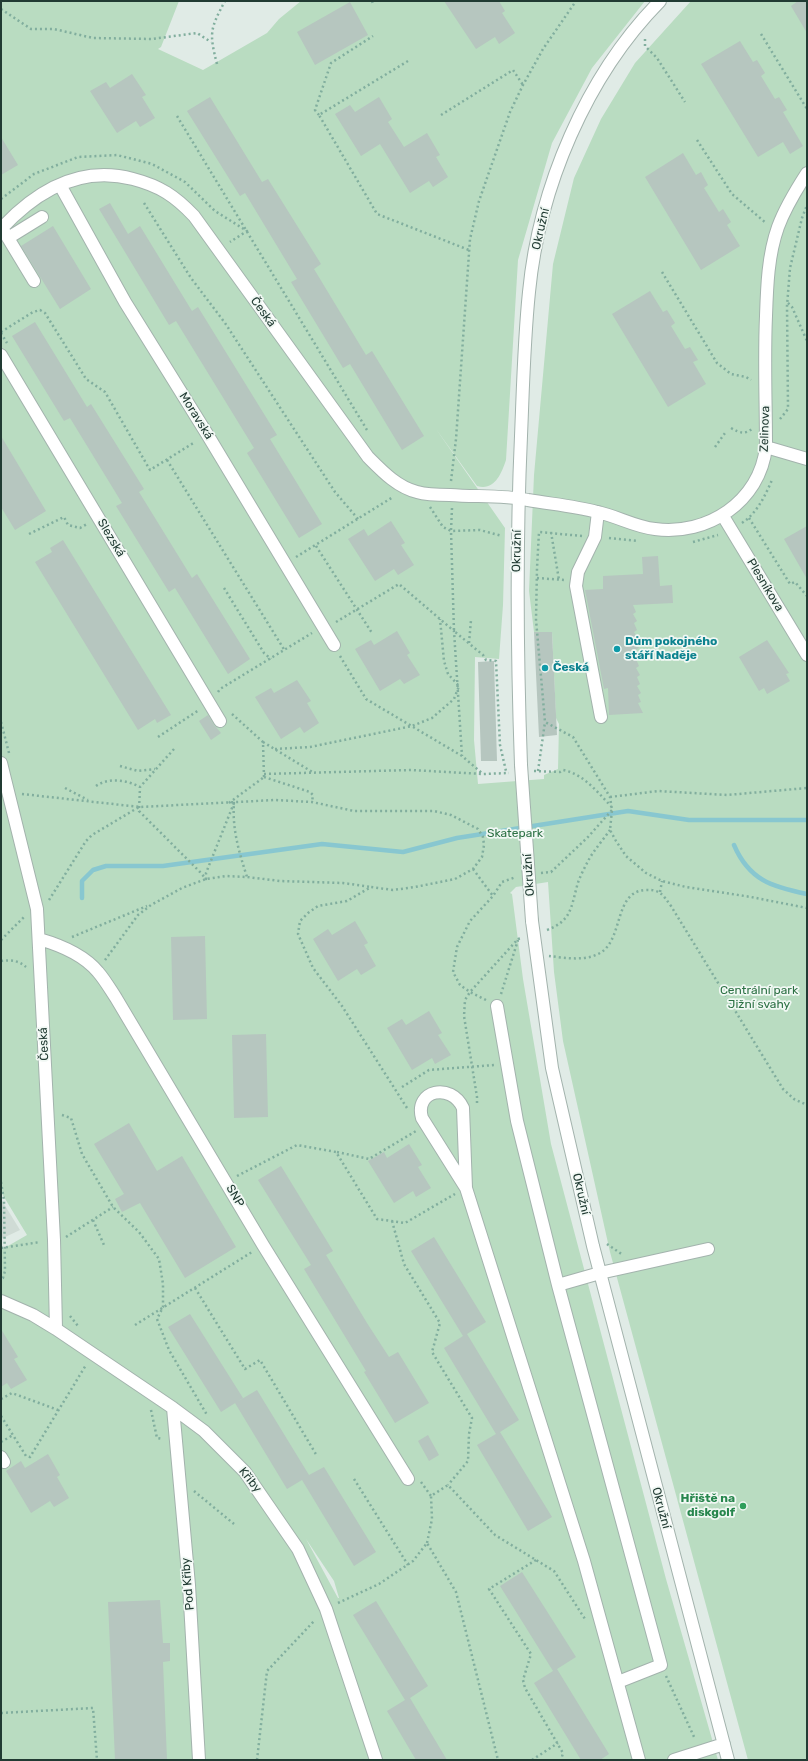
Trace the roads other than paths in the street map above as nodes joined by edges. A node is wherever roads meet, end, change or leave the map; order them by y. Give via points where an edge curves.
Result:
1 (660, 1) edge
2 (807, 174) edge
3 (60, 184) junction
4 (42, 217) dead end
5 (3, 232) edge
6 (34, 281) dead end
7 (1, 355) edge
8 (766, 447) junction
9 (807, 459) edge
10 (518, 498) junction
11 (598, 512) junction
12 (723, 516) junction
13 (334, 645) road end
14 (807, 655) edge
15 (601, 717) dead end
16 (219, 718) road end
17 (1, 763) edge
18 (39, 939) junction
19 (497, 1006) road end
20 (466, 1188) junction
21 (708, 1249) dead end
22 (600, 1273) junction
23 (558, 1285) junction
24 (1, 1301) edge
25 (56, 1329) junction
26 (173, 1408) junction
27 (408, 1479) dead end
28 (618, 1682) junction
29 (724, 1744) junction
30 (199, 1760) edge
31 (376, 1760) edge
32 (639, 1760) edge
33 (674, 1760) edge
34 (728, 1760) edge

1 - 10 street, Okružní via 643,19 593,91 572,132 557,170 540,227 529,291
2 - 8 street, Zelinova via 783,214 771,254 765,334
3 - 5 street, Česká via 30,202
3 - 10 street, Česká via 80,178 110,175 151,184 173,196 194,216 362,448 395,482 416,492
3 - 13 street, Moravská via 125,302
4 - 5 street
5 - 6 street
7 - 16 street, Slezská
8 - 9 street
8 - 12 street, Zelinova via 762,465 748,493
10 - 11 street, Zelinova
10 - 22 street, Okružní, bridge via 516,635 533,936 552,1068
11 - 12 street, Zelinova via 642,527 666,530 700,526
11 - 15 street via 595,537 578,572 577,590
12 - 14 street, Plesníkova
17 - 18 street, Česká via 37,909
18 - 25 street, Česká
18 - 27 street, SNP via 56,944 80,957 97,971 116,998
19 - 23 street via 518,1121
20 - 20 street via 464,1115 460,1101 445,1092 434,1092 424,1100 420,1108 422,1118
20 - 28 street via 549,1447
21 - 22 street
22 - 23 street
22 - 29 street, Okružní
23 - 28 street via 661,1665
24 - 25 street, Křiby via 33,1315
25 - 26 street, Křiby
26 - 30 street, Pod Křiby via 189,1585
26 - 31 street, Křiby via 204,1431 245,1472 298,1549 326,1609
28 - 32 street
29 - 33 street
29 - 34 street, Okružní

